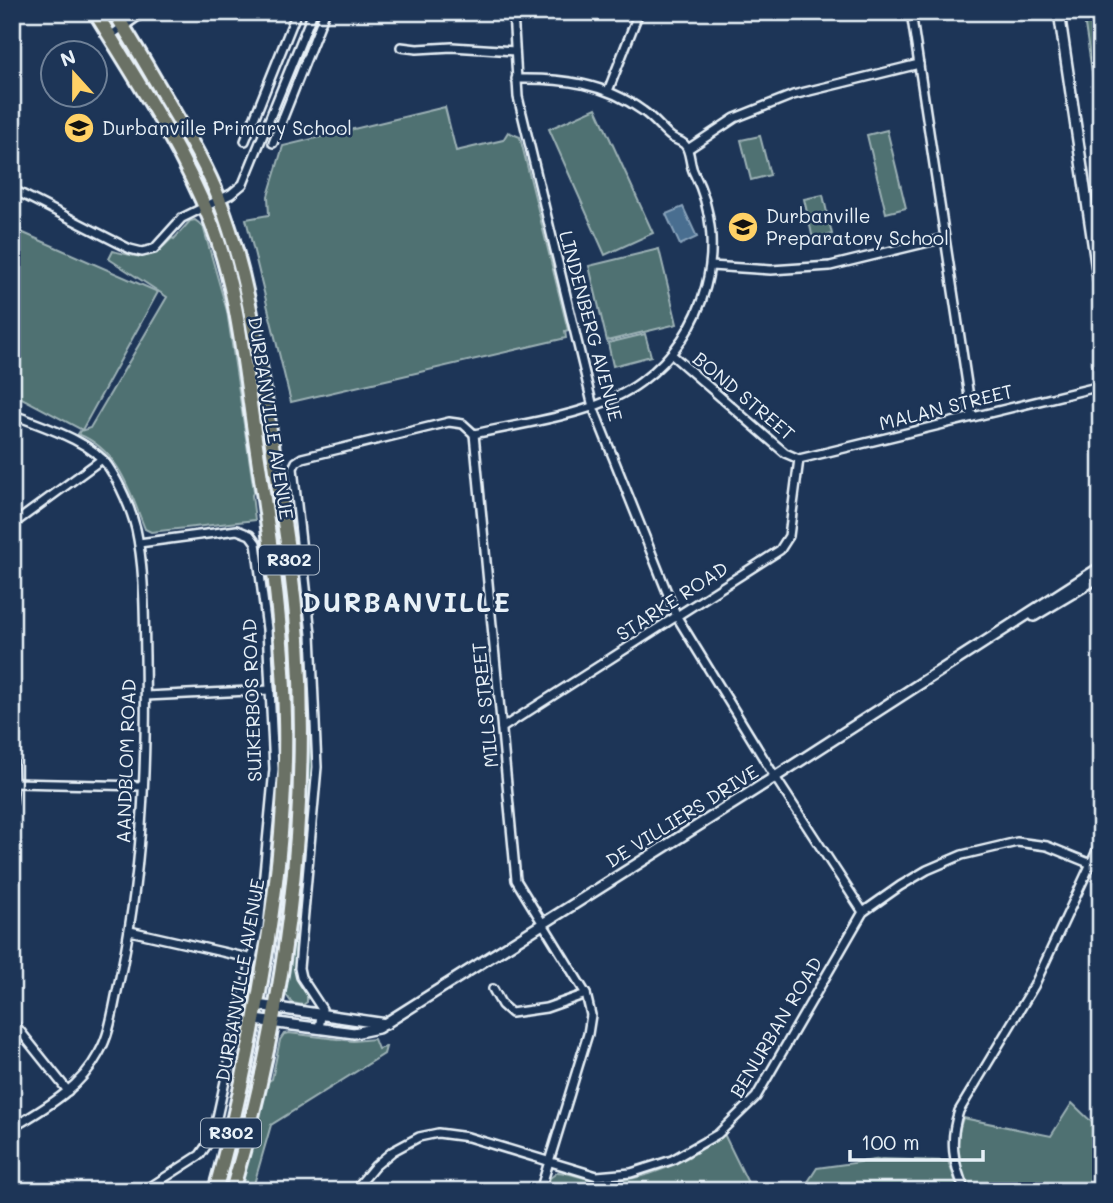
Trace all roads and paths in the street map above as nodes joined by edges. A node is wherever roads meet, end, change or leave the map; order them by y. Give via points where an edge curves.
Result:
1 (95, 12) edge
2 (114, 12) edge
3 (144, 12) edge
4 (297, 12) edge
5 (313, 12) edge
6 (325, 12) edge
7 (513, 12) edge
8 (639, 12) edge
9 (911, 12) edge
10 (1059, 12) edge
11 (124, 27) junction
12 (110, 36) junction
13 (401, 47) dead end
14 (515, 51) junction
15 (919, 64) junction
16 (272, 76) junction
17 (286, 79) junction
18 (516, 79) junction
19 (608, 91) junction
20 (245, 141) dead end
21 (273, 143) dead end
22 (688, 149) junction
23 (12, 189) edge
24 (220, 200) junction
25 (205, 206) junction
26 (945, 238) junction
27 (711, 266) junction
28 (1101, 297) edge
29 (671, 355) junction
30 (1101, 386) edge
31 (593, 407) junction
32 (12, 414) edge
33 (972, 417) junction
34 (474, 434) junction
35 (102, 459) junction
36 (799, 459) junction
37 (12, 525) edge
38 (139, 543) junction
39 (1101, 567) edge
40 (1099, 578) edge
41 (677, 617) junction
42 (996, 636) junction
43 (270, 690) junction
44 (146, 696) junction
45 (12, 719) edge
46 (502, 728) junction
47 (775, 778) junction
48 (14, 783) junction
49 (143, 786) junction
50 (12, 803) edge
51 (1101, 842) edge
52 (1091, 863) junction
53 (1101, 868) edge
54 (863, 912) junction
55 (543, 925) junction
56 (130, 931) junction
57 (253, 959) junction
58 (493, 989) dead end
59 (586, 994) junction
60 (257, 1005) junction
61 (275, 1008) junction
62 (321, 1015) junction
63 (255, 1020) junction
64 (12, 1021) edge
65 (272, 1022) junction
66 (386, 1024) junction
67 (319, 1029) junction
68 (68, 1091) junction
69 (12, 1128) edge
70 (548, 1163) junction
71 (144, 1191) edge
72 (215, 1191) edge
73 (232, 1191) edge
74 (354, 1191) edge
75 (540, 1191) edge
76 (965, 1191) edge

1 - 12 main road, DURBANVILLE AVENUE / R302
2 - 11 main road, DURBANVILLE AVENUE / R302
3 - 11 street
4 - 16 street
5 - 17 street
6 - 21 street
7 - 14 street, LINDENBERG AVENUE
8 - 19 street
9 - 15 street
10 - 28 street
11 - 12 street
11 - 24 main road, DURBANVILLE AVENUE / R302 via 198,153
12 - 25 main road, DURBANVILLE AVENUE / R302
13 - 14 street
14 - 18 street, LINDENBERG AVENUE
15 - 22 street via 793,95 735,118
15 - 26 street
16 - 17 street
16 - 20 street
17 - 24 street via 243,184
18 - 19 street via 572,81
18 - 31 street, LINDENBERG AVENUE
19 - 22 street via 642,110
22 - 27 street via 708,215
23 - 25 street via 142,252 157,247 183,218
24 - 25 street
24 - 61 main road, DURBANVILLE AVENUE / R302 via 253,311 298,638 298,831
25 - 60 main road, DURBANVILLE AVENUE / R302 via 229,280 240,335 275,576 285,717 282,838
26 - 27 street via 830,266 771,270
26 - 33 street
27 - 29 street via 697,313
29 - 31 street via 639,384
29 - 36 street, BOND STREET via 785,453
30 - 33 street, MALAN STREET
31 - 34 street
31 - 41 street, LINDENBERG AVENUE
32 - 35 street, AANDBLOM ROAD via 89,448
33 - 36 street, MALAN STREET
34 - 46 street, MILLS STREET
34 - 62 street via 463,424 449,422 302,458 292,468 311,634 317,745 299,968
35 - 37 street
35 - 38 street, AANDBLOM ROAD via 113,473
36 - 41 street, STARKE ROAD via 785,544
38 - 43 street, SUIKERBOS ROAD via 237,530 254,538
38 - 44 street, AANDBLOM ROAD
39 - 42 street, DE VILLIERS DRIVE
40 - 42 street, DE VILLIERS DRIVE
41 - 46 street, STARKE ROAD
41 - 47 street, LINDENBERG AVENUE
42 - 47 street, DE VILLIERS DRIVE
43 - 44 street
43 - 57 street, SUIKERBOS ROAD via 274,769
44 - 49 street, AANDBLOM ROAD
45 - 48 street
46 - 55 street, MILLS STREET via 516,880
47 - 54 street
47 - 55 street, DE VILLIERS DRIVE
48 - 49 street
48 - 50 street
49 - 56 street, AANDBLOM ROAD
51 - 52 street
52 - 53 street
52 - 54 street via 1037,843 994,846 928,870
52 - 76 street via 1034,986 959,1111 953,1149
54 - 70 street, BENURBAN ROAD via 756,1097 718,1134 672,1160 631,1173 597,1176
55 - 59 street, MILLS STREET
55 - 66 street, DE VILLIERS DRIVE
56 - 57 street
56 - 68 street, AANDBLOM ROAD via 103,1046 86,1074
57 - 71 street, SUIKERBOS ROAD via 211,1141 195,1158
58 - 59 street via 511,1013 546,1008
59 - 70 street via 590,1028
60 - 61 street
60 - 63 main road, DURBANVILLE AVENUE / R302
61 - 62 street
61 - 65 main road, DURBANVILLE AVENUE / R302
62 - 66 street
62 - 67 street
63 - 65 street, DE VILLIERS DRIVE
63 - 72 main road, DURBANVILLE AVENUE / R302
64 - 68 street
65 - 67 street, DE VILLIERS DRIVE
65 - 73 main road, DURBANVILLE AVENUE / R302
66 - 67 street, DE VILLIERS DRIVE via 361,1032
68 - 69 street, AANDBLOM ROAD
70 - 74 street, BENURBAN ROAD via 468,1136 438,1133 393,1151
70 - 75 street

